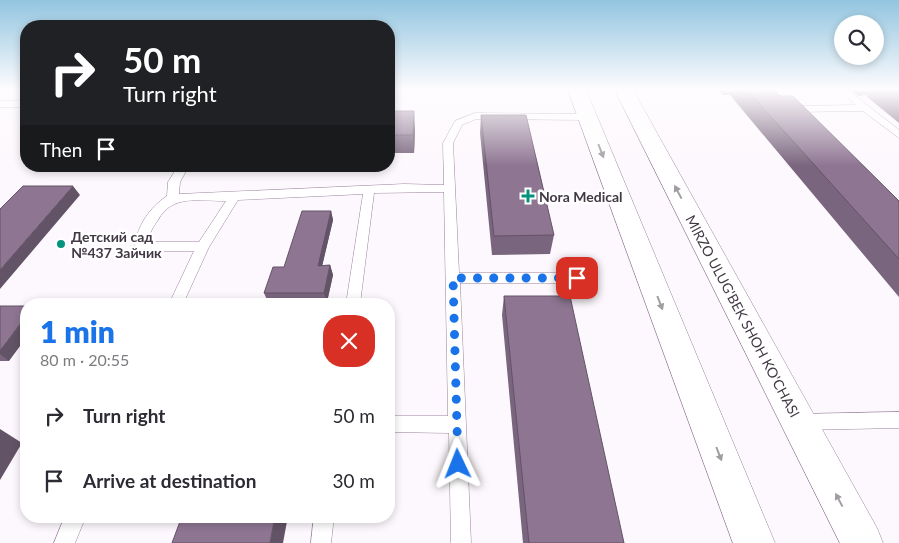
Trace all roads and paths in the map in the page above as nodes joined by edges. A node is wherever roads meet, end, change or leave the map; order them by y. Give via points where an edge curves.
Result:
1 (637, 115) edge
2 (802, 115) edge
3 (875, 115) edge
4 (587, 116) joint
5 (809, 122) edge
6 (899, 135) edge
7 (180, 172) edge
8 (450, 189) junction
9 (369, 190) junction
10 (234, 197) junction
11 (172, 198) junction
12 (203, 247) junction
13 (453, 278) junction
14 (577, 278) dead end
15 (179, 298) edge
16 (354, 298) edge
17 (899, 420) edge
18 (798, 422) junction
19 (395, 424) edge
20 (457, 425) junction
21 (73, 523) edge
22 (323, 523) edge
23 (64, 543) edge
24 (321, 543) edge
25 (461, 543) edge
26 (754, 543) edge
27 (862, 543) edge

18 -> 1 main road, MIRZO ULUG'BEK SHOH KO'CHASI
2 - 5 lane
3 - 6 lane
4 - 8 lane via 475,116 458,123 448,143
4 -> 26 main road
7 - 11 lane via 174,182
8 - 9 lane
8 - 13 lane
9 - 10 lane
9 - 16 lane
10 - 11 lane
10 - 12 lane
11 - 12 lane via 159,206 143,234 142,246
12 - 15 lane
13 - 14 lane
13 - 20 lane
17 - 18 lane
27 -> 18 main road, MIRZO ULUG'BEK SHOH KO'CHASI
19 - 20 lane
20 - 25 lane
21 - 23 lane
22 - 24 lane

